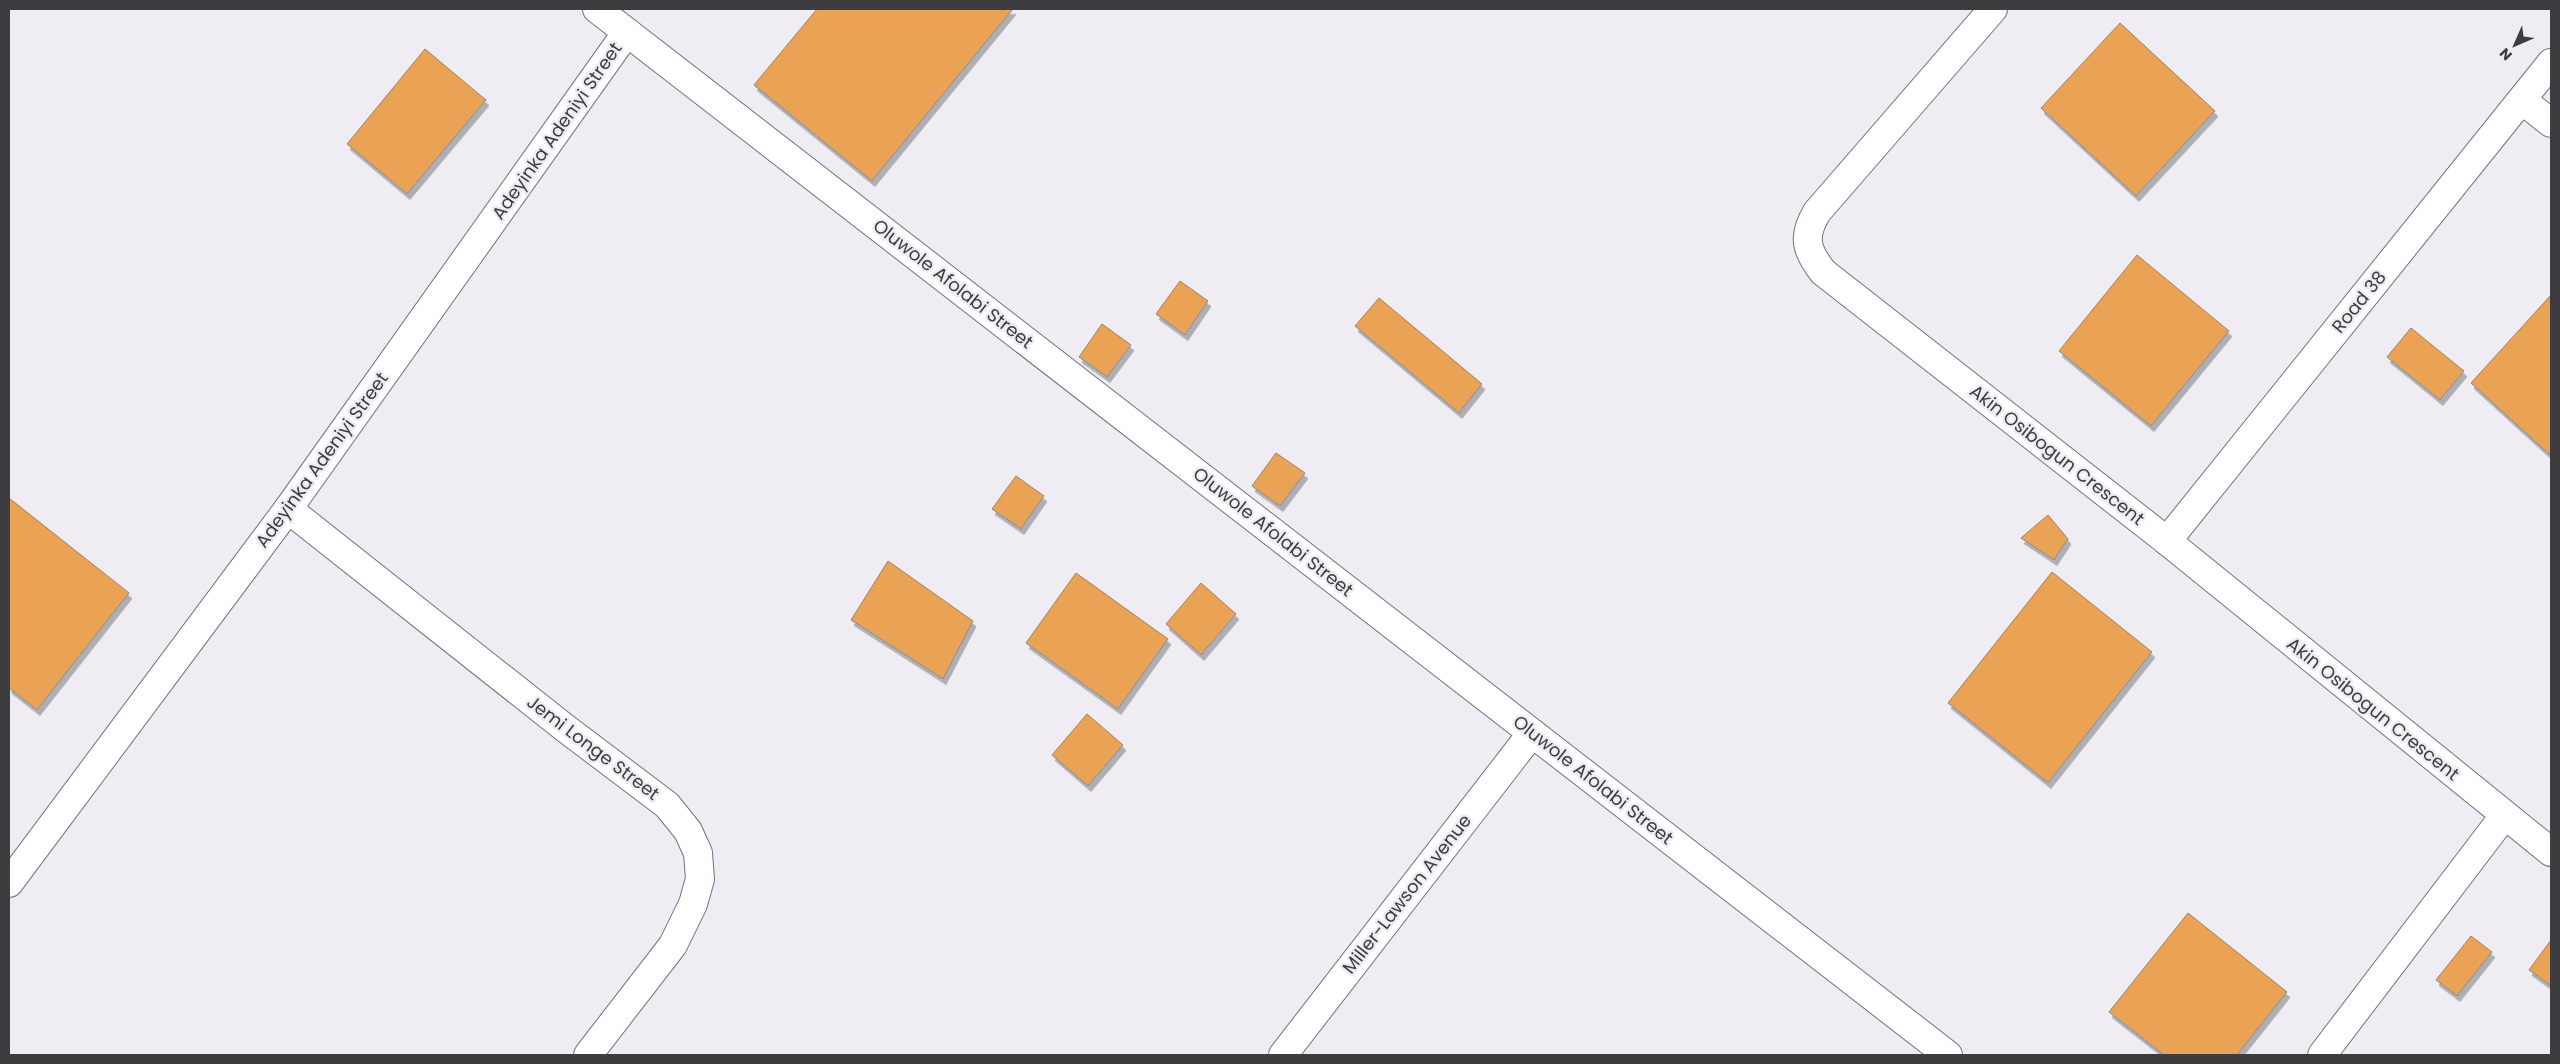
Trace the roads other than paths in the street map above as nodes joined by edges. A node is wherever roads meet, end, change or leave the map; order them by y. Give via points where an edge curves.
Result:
1 (597, 9) edge
2 (1994, 9) edge
3 (627, 32) junction
4 (2551, 64) edge
5 (2522, 100) junction
6 (2551, 123) edge
7 (288, 509) junction
8 (2167, 541) junction
9 (1532, 733) junction
10 (2504, 816) junction
11 (2551, 852) edge
12 (9, 883) edge
13 (588, 1055) edge
14 (1283, 1055) edge
15 (1948, 1055) edge
16 (2322, 1055) edge

1 - 3 street, Oluwole Afolabi Street
2 - 8 street, Akin Osibogun Crescent via 1817,212 1808,226 1807,242 1812,257 1823,272
3 - 7 street, Adeyinka Adeniyi Street
3 - 9 street, Oluwole Afolabi Street
4 - 5 street, Road 38
5 - 6 street
5 - 8 street, Road 38
7 - 12 street, Adeyinka Adeniyi Street
7 - 13 street, Jemi Longe Street via 667,805 688,831 698,853 700,878 693,904 673,945
8 - 10 street, Akin Osibogun Crescent
9 - 14 street, Miller-Lawson Avenue
9 - 15 street, Oluwole Afolabi Street
10 - 11 street, Akin Osibogun Crescent
10 - 16 street

